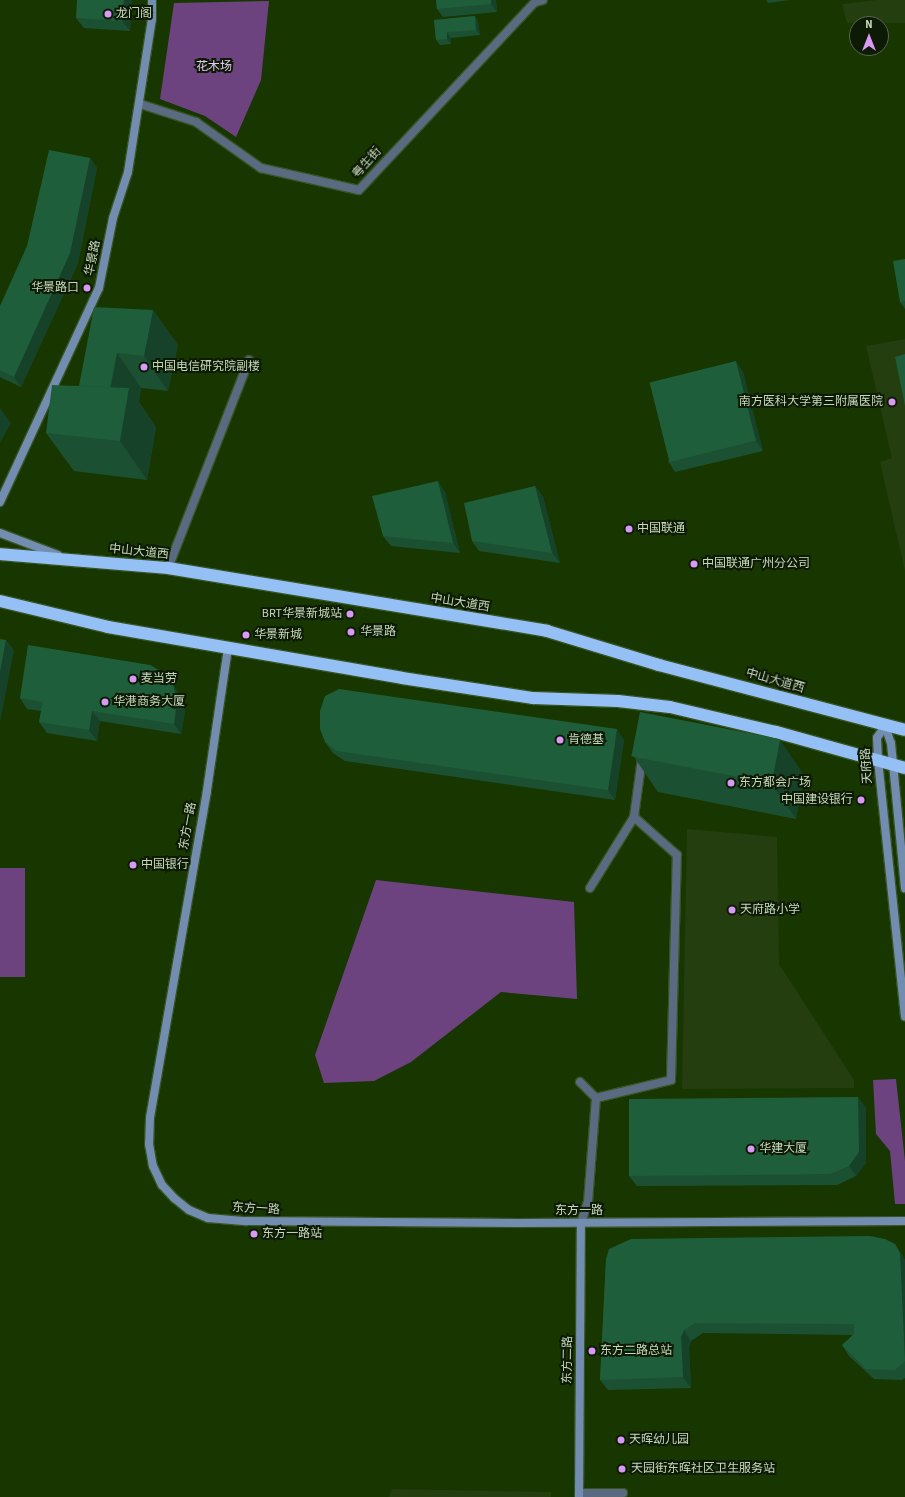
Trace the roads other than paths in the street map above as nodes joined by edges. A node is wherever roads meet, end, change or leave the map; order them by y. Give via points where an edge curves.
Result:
1 (152, 0) edge
2 (543, 0) edge
3 (140, 104) junction
4 (249, 360) dead end
5 (0, 502) edge
6 (0, 533) edge
7 (0, 554) edge
8 (68, 559) junction
9 (168, 568) junction
10 (0, 601) edge
11 (228, 648) junction
12 (885, 726) junction
13 (905, 730) edge
14 (643, 751) edge
15 (878, 760) junction
16 (892, 764) junction
17 (905, 768) edge
18 (634, 813) junction
19 (590, 888) dead end
20 (905, 888) edge
21 (905, 1017) edge
22 (580, 1082) dead end
23 (596, 1098) junction
24 (905, 1221) edge
25 (582, 1223) junction
26 (623, 1493) dead end
27 (579, 1495) edge

1 - 3 street, 华景路 via 152,19
2 - 3 street, 粤生街 via 535,2 359,190 260,168 196,122
3 - 5 street, 华景路 via 128,172 113,218 99,288
4 - 9 street
6 - 8 street
7 - 8 highway, 中山大道西
8 - 9 highway, 中山大道西
9 - 12 highway, 中山大道西 via 547,631
10 - 11 highway via 108,627
11 - 15 highway via 533,698 714,716
11 - 25 street, 东方一路 via 207,791 150,1118 150,1151 153,1166 162,1185 189,1210 208,1218 246,1221
12 - 13 highway, 中山大道西
12 - 15 street, 天府路 via 877,738
12 - 16 street via 891,743
14 - 18 street
15 - 16 highway
15 - 21 street, 天府路
16 - 17 highway
16 - 20 street
18 - 19 street
18 - 23 street via 676,855 672,1080
22 - 23 street
23 - 25 street via 588,1202
24 - 25 street, 东方一路
25 - 27 street, 东方二路
26 - 27 street

